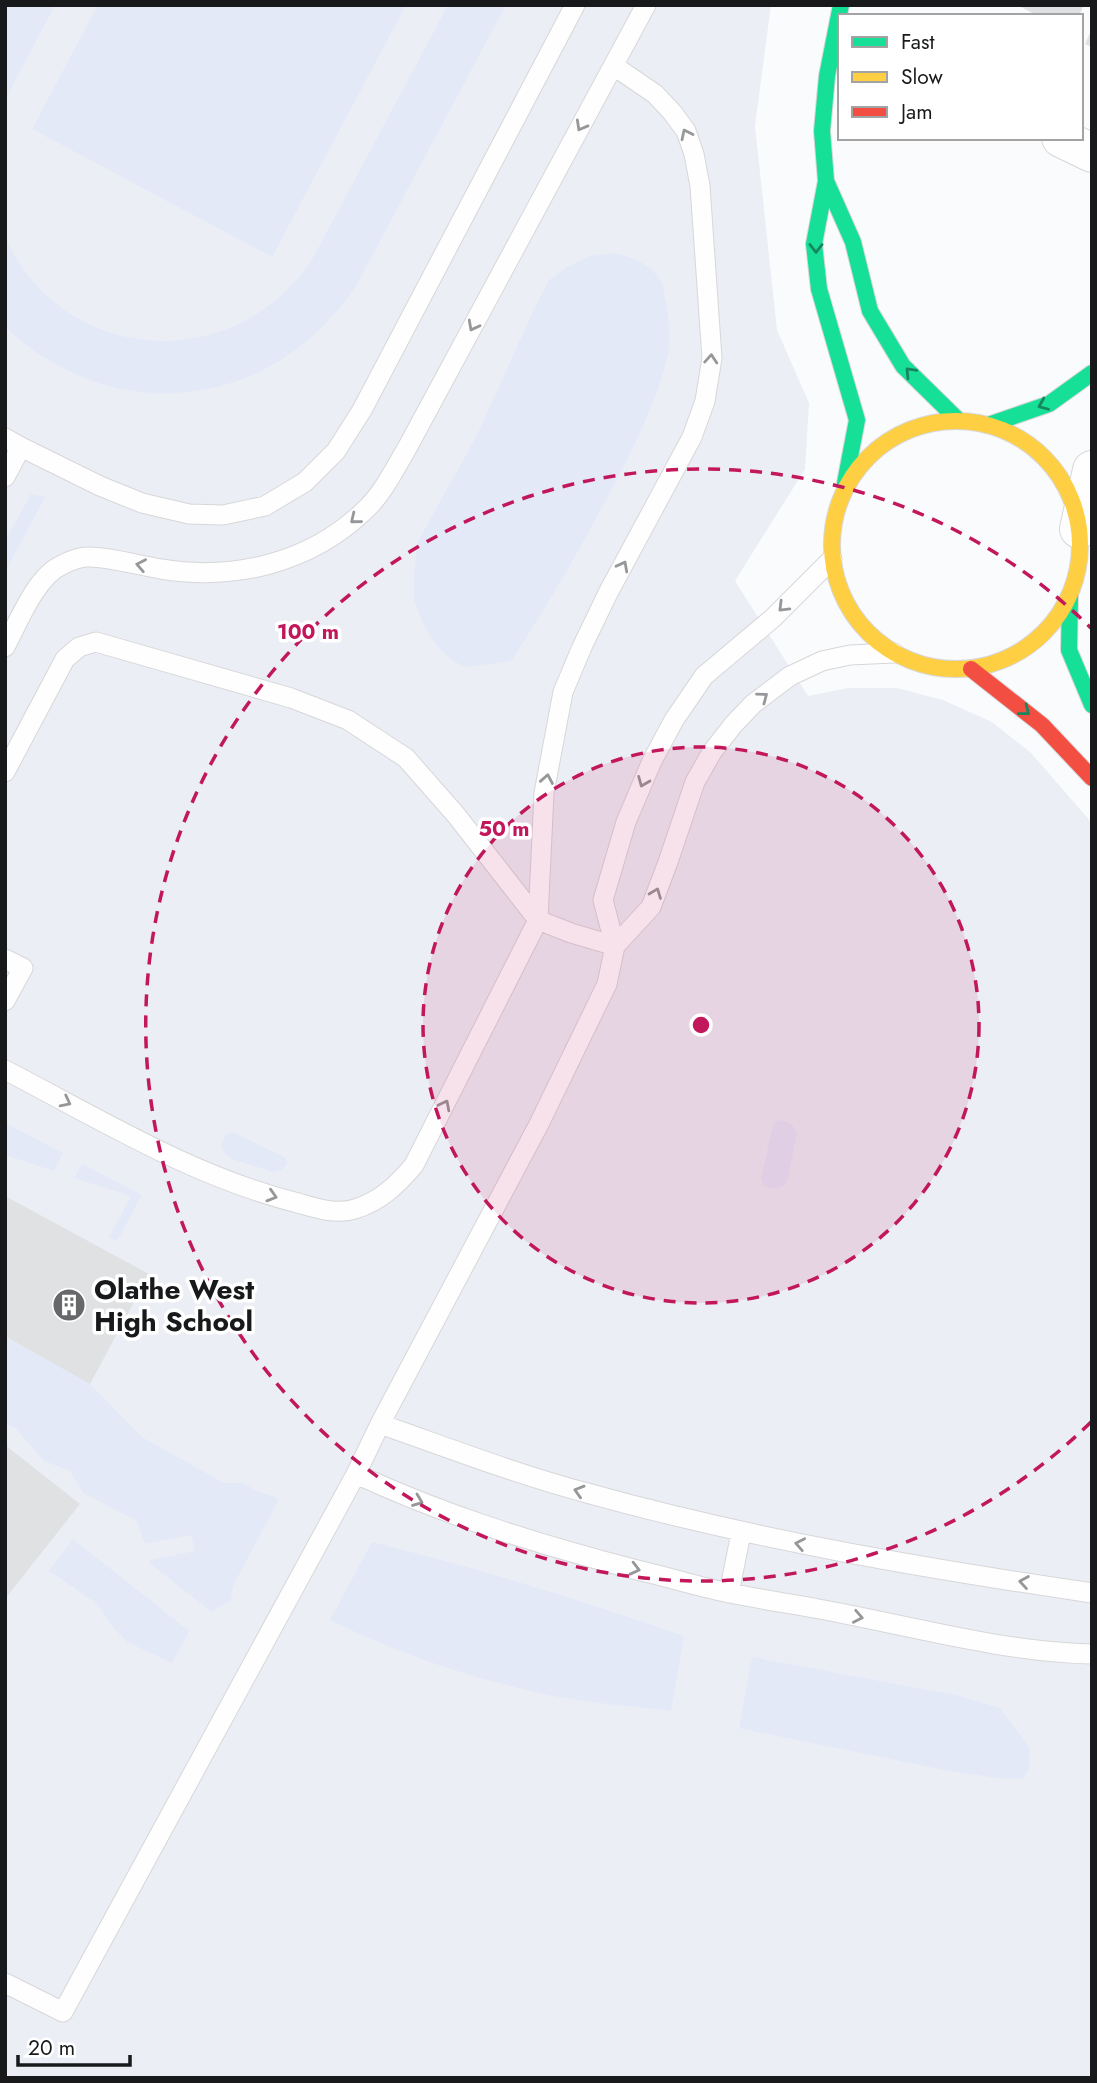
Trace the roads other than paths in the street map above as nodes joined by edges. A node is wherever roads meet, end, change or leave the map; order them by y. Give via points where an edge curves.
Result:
1 (575, 5) edge
2 (646, 5) edge
3 (838, 21) edge
4 (614, 66) junction
5 (1065, 140) edge
6 (1092, 153) edge
7 (826, 181) junction
8 (1092, 373) edge
9 (958, 420) junction
10 (988, 425) junction
11 (13, 442) edge
12 (1092, 470) edge
13 (5, 477) edge
14 (844, 488) junction
15 (1079, 529) junction
16 (832, 559) junction
17 (1070, 596) junction
18 (5, 647) edge
19 (894, 653) junction
20 (971, 669) junction
21 (1092, 705) edge
22 (5, 772) edge
23 (1092, 778) edge
24 (538, 920) junction
25 (615, 946) junction
26 (5, 958) edge
27 (5, 1001) edge
28 (5, 1070) edge
29 (380, 1423) junction
30 (356, 1474) junction
31 (741, 1533) junction
32 (729, 1593) junction
33 (1092, 1593) edge
34 (1092, 1654) edge
35 (5, 1983) edge

1 - 11 lane via 362,410 336,451 305,482 264,506 223,515 189,514 142,503 100,486
2 - 4 lane
3 - 7 street via 825,90
4 -> 18 lane via 407,450 366,510 302,553 258,568 211,574 86,556 59,565 40,583
24 -> 4 lane via 544,793 563,692 608,593 692,437 705,401 712,358 694,154 686,131 672,112 655,94
5 - 6 street
9 -> 7 street via 903,366 870,312 853,242
7 -> 14 street via 814,244 819,289 858,420
8 -> 10 street via 1049,404
9 - 10 street
9 - 14 street via 924,424 891,438 864,460
10 - 15 street via 1022,439 1050,463 1070,494
11 - 13 lane
12 - 15 street
14 - 16 street via 833,523
15 - 17 street via 1079,563
16 - 19 street via 842,597 864,629
16 -> 25 lane via 773,618 704,676 674,720 626,822 603,900
17 - 20 street via 1045,631 1012,656
17 - 21 street via 1069,650
19 - 20 street via 931,667
25 -> 19 lane via 651,907 695,782 733,725 790,676 822,661
20 -> 23 street via 1042,725
22 - 24 lane via 65,659 79,647 96,642 183,666 348,720 406,758
24 - 25 lane
28 -> 24 lane via 185,1164 235,1185 328,1211 354,1210 380,1199 414,1165
25 - 29 lane via 607,984 539,1124
26 - 27 lane via 23,968
29 - 30 lane
31 -> 29 lane via 585,1493
30 -> 32 lane via 477,1523 567,1552
30 - 35 lane via 63,2012
31 - 32 lane
33 -> 31 lane
32 -> 34 lane via 971,1639

